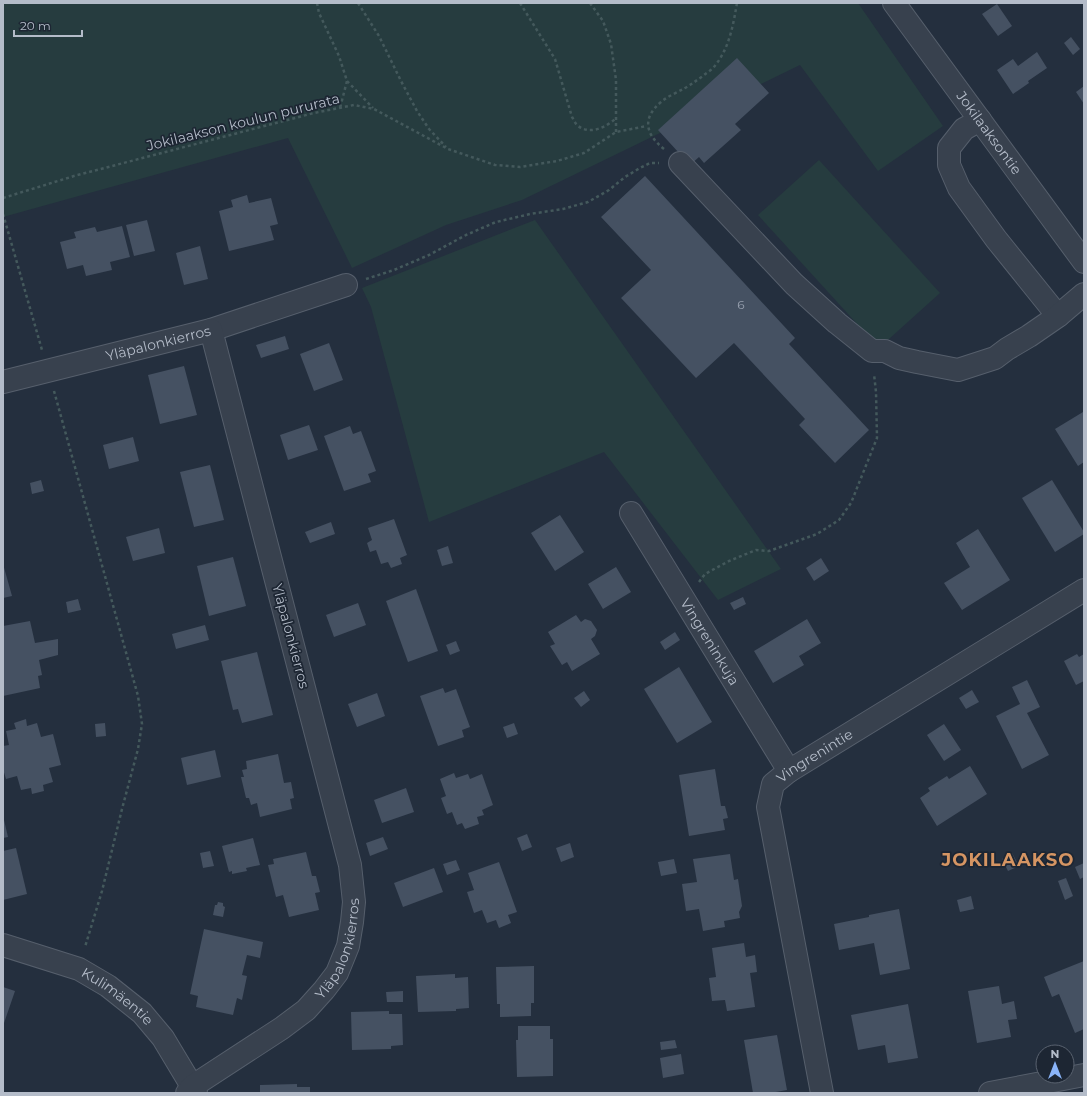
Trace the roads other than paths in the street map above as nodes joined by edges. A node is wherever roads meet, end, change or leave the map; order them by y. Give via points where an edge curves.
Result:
1 (894, 3) edge
2 (980, 120) junction
3 (680, 163) road end
4 (1084, 262) edge
5 (346, 285) road end
6 (1084, 294) edge
7 (1058, 316) junction
8 (211, 330) junction
9 (3, 382) edge
10 (631, 513) dead end
11 (1084, 590) edge
12 (789, 771) junction
13 (3, 945) edge
14 (1084, 1075) edge
15 (192, 1091) edge
16 (822, 1093) edge
17 (990, 1093) edge

1 - 2 street, Jokilaaksontie
2 - 4 street, Jokilaaksontie
2 - 7 street via 964,129 948,148 949,165 958,188
3 - 7 street via 794,284 872,351 885,352 917,362 974,371
5 - 8 street
6 - 7 street
8 - 9 street, Yläpalonkierros
8 - 15 street, Yläpalonkierros via 350,865 354,902 348,946 337,973 324,990 306,1010
10 - 12 street, Vingreninkuja
11 - 12 street, Vingrenintie
12 - 16 street, Vingrenintie via 773,784 768,807
13 - 15 street, Kulimäentie via 78,969 108,986 142,1013 163,1038
14 - 17 street

